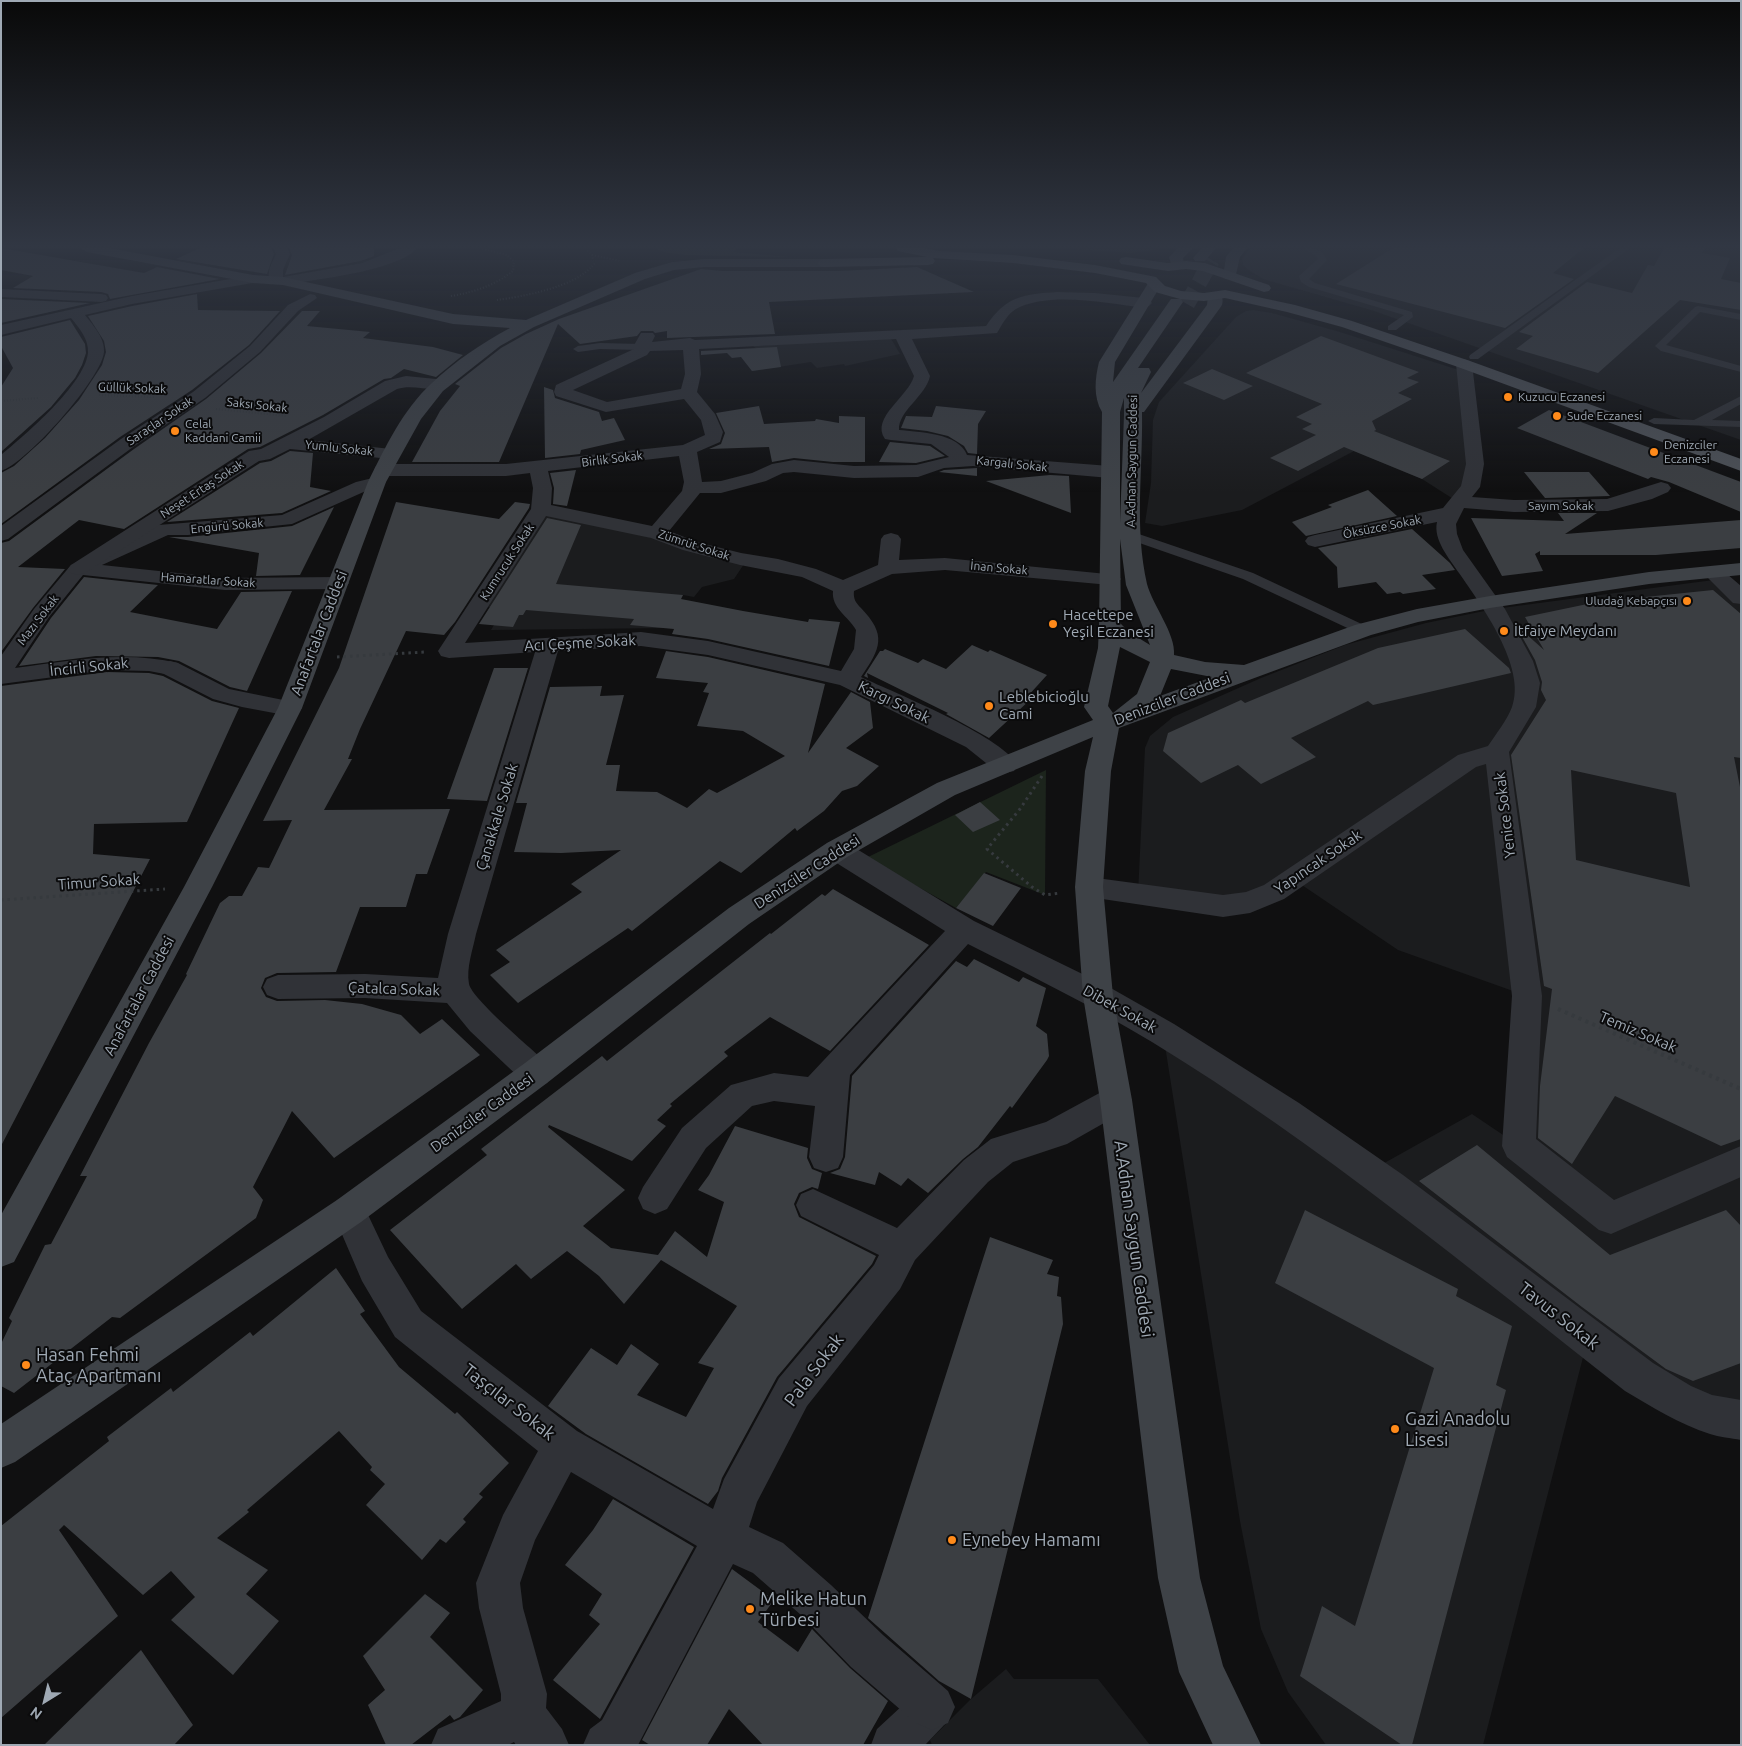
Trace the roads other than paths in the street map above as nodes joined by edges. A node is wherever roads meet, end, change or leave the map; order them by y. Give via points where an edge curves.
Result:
1 (88, 329) edge
2 (274, 329) edge
3 (519, 329) edge
4 (969, 329) edge
5 (1127, 329) edge
6 (1161, 329) edge
7 (1166, 329) edge
8 (1197, 329) tunnel mouth
9 (1364, 329) edge
10 (1395, 329) edge
11 (1513, 329) edge
12 (1677, 329) edge
13 (902, 334) junction
14 (469, 340) dead end
15 (644, 341) junction
16 (494, 343) junction
17 (690, 343) junction
18 (578, 349) dead end
19 (1469, 361) junction
20 (1741, 369) edge
21 (440, 384) junction
22 (688, 393) junction
23 (1741, 399) edge
24 (1111, 412) junction
25 (1133, 415) junction
26 (1654, 420) junction
27 (1696, 423) junction
28 (1741, 424) edge
29 (288, 443) junction
30 (687, 450) junction
31 (1741, 452) edge
32 (959, 460) junction
33 (1, 465) edge
34 (1741, 465) edge
35 (537, 468) junction
36 (384, 469) junction
37 (1110, 472) junction
38 (692, 488) junction
39 (1661, 488) dead end
40 (1454, 508) junction
41 (541, 509) junction
42 (657, 533) junction
43 (1130, 534) junction
44 (1, 535) edge
45 (891, 539) dead end
46 (1315, 540) dead end
47 (888, 568) junction
48 (1741, 568) edge
49 (78, 569) junction
50 (1713, 572) junction
51 (1110, 579) junction
52 (339, 583) junction
53 (844, 588) junction
54 (1741, 598) edge
55 (1490, 602) junction
56 (1110, 626) junction
57 (1363, 630) junction
58 (549, 644) junction
59 (449, 651) joint
60 (1162, 658) junction
61 (170, 668) joint
62 (1250, 670) junction
63 (1, 675) edge
64 (847, 680) junction
65 (290, 708) junction
66 (1108, 723) junction
67 (1497, 752) junction
68 (1006, 765) junction
69 (837, 850) junction
70 (1090, 889) junction
71 (964, 929) junction
72 (278, 987) dead end
73 (455, 992) junction
74 (1098, 996) junction
75 (835, 1070) junction
76 (536, 1073) junction
77 (1116, 1100) junction
78 (826, 1157) dead end
79 (1741, 1161) edge
80 (1391, 1186) joint
81 (655, 1198) dead end
82 (812, 1205) dead end
83 (349, 1211) junction
84 (902, 1248) junction
85 (1, 1250) edge
86 (1741, 1420) edge
87 (563, 1445) junction
88 (1, 1448) edge
89 (724, 1538) junction
90 (932, 1707) joint
91 (534, 1730) edge
92 (612, 1740) edge
93 (454, 1745) edge
94 (893, 1745) edge
95 (1238, 1745) edge

1 - 33 street via 96,351 91,368 40,430
2 - 44 street, Saraçlar Sokak via 255,349 188,402
3 - 16 main road, Anafartalar Caddesi
4 - 13 street
5 - 24 main road via 1107,362 1104,374 1105,397
6 - 24 main road, A.Adnan Saygun Caddesi via 1124,377
7 - 25 main road, A.Adnan Saygun Caddesi via 1132,391
8 - 25 main road
9 - 19 main road
10 - 19 main road
11 - 19 lane
12 - 20 lane via 1660,346
13 - 17 street
13 - 32 street, Kargalı Sokak via 912,358 922,370 922,381 891,421 889,432 891,435 935,439 958,453
14 - 16 main road
15 - 17 street
15 - 18 lane
15 - 22 street via 641,352 562,389 562,392 606,407
16 - 21 main road, Anafartalar Caddesi
17 - 22 street via 693,374
19 - 26 main road
19 - 34 main road
19 - 40 street via 1475,464 1470,487
21 - 29 street, Neşet Ertaş Sokak via 399,382
21 - 36 main road, Anafartalar Caddesi via 425,400
22 - 30 street, Birlik Sokak via 702,409 715,433 708,442
23 - 27 lane
24 - 37 main road, A.Adnan Saygun Caddesi
25 - 43 main road, A.Adnan Saygun Caddesi
26 - 27 lane
26 - 31 main road
27 - 28 lane
29 - 36 street, Yumlu Sokak
29 - 49 street, Neşet Ertaş Sokak via 264,456 255,455
30 - 35 street, Birlik Sokak
30 - 38 street
32 - 37 street, Kargalı Sokak
32 - 38 street via 918,471 854,472 794,466 721,488
35 - 36 street, Yumlu Sokak
35 - 41 street, Kumrucuk Sokak via 542,477 544,497
36 - 49 street, Engürü Sokak via 362,486 285,520 165,529
36 - 52 main road, Anafartalar Caddesi
37 - 51 main road, A.Adnan Saygun Caddesi
38 - 42 street
39 - 40 street, Sayım Sokak via 1608,505
40 - 46 street, Öksüzce Sokak
40 - 55 street, Yenice Sokak via 1446,524 1453,550
41 - 42 street, Zümrüt Sokak
41 - 59 street, Kumrucuk Sokak
42 - 53 street, Zümrüt Sokak via 690,546 809,573
43 - 57 lane via 1248,576
43 - 60 main road, A.Adnan Saygun Caddesi via 1137,585 1159,638
45 - 47 street
47 - 51 street, İnan Sokak via 945,564
47 - 53 street, İnan Sokak
48 - 50 main road, Denizciler Caddesi
49 - 52 street, Hamaratlar Sokak via 225,584
49 - 63 street, Mazı Sokak via 41,613
50 - 54 street
50 - 55 main road, Denizciler Caddesi via 1649,578
51 - 56 main road, A.Adnan Saygun Caddesi
52 - 65 main road, Anafartalar Caddesi
53 - 64 street, Kargı Sokak via 845,604 868,631 860,662
55 - 57 main road, Denizciler Caddesi
55 - 67 street, Yenice Sokak via 1522,662 1528,684 1524,707
56 - 60 main road via 1130,644
56 - 66 main road, A.Adnan Saygun Caddesi via 1109,648 1096,707
57 - 62 main road, Denizciler Caddesi
58 - 59 street, Acı Çeşme Sokak
58 - 64 street, Acı Çeşme Sokak via 641,639 708,648
58 - 73 street, Çanakkale Sokak via 462,934 453,977
60 - 62 main road via 1217,670
60 - 66 main road, A.Adnan Saygun Caddesi via 1148,698
61 - 63 street, İncirli Sokak via 124,662
61 - 65 street, İncirli Sokak via 221,694
62 - 66 main road, Denizciler Caddesi
64 - 68 street, Kargı Sokak via 975,741
65 - 85 main road, Anafartalar Caddesi via 198,887
66 - 68 main road, Denizciler Caddesi
66 - 70 main road, A.Adnan Saygun Caddesi via 1098,771
67 - 70 street, Yapıncak Sokak via 1467,761 1274,892 1250,902 1223,906
67 - 79 street, Yenice Sokak via 1527,996 1519,1146 1610,1218
68 - 69 main road, Denizciler Caddesi via 946,789
69 - 71 street, Dibek Sokak
69 - 76 main road, Denizciler Caddesi via 739,916
70 - 74 main road, A.Adnan Saygun Caddesi
71 - 74 street, Dibek Sokak
71 - 75 street
72 - 73 street, Çatalca Sokak via 365,986
73 - 76 street, Çatalca Sokak via 481,1022
74 - 77 main road, A.Adnan Saygun Caddesi
74 - 80 street, Dibek Sokak via 1163,1033 1262,1097
75 - 78 street
75 - 81 street via 815,1092 774,1087 742,1095 694,1138
76 - 83 main road, Denizciler Caddesi
77 - 84 street, Pala Sokak via 1055,1134 1002,1150 976,1171
77 - 95 main road, A.Adnan Saygun Caddesi via 1180,1578 1202,1672
80 - 86 street, Tavus Sokak via 1638,1377 1711,1415
82 - 84 street
83 - 87 street, Taşçılar Sokak via 376,1269 408,1324
83 - 88 main road, Denizciler Caddesi
84 - 89 street, Pala Sokak via 887,1277 793,1392 739,1494
87 - 89 street, Taşçılar Sokak
87 - 91 street via 518,1530 498,1583 501,1608
89 - 90 street, Taşçılar Sokak via 768,1558
89 - 92 street, Pala Sokak
90 - 94 street
91 - 93 street

